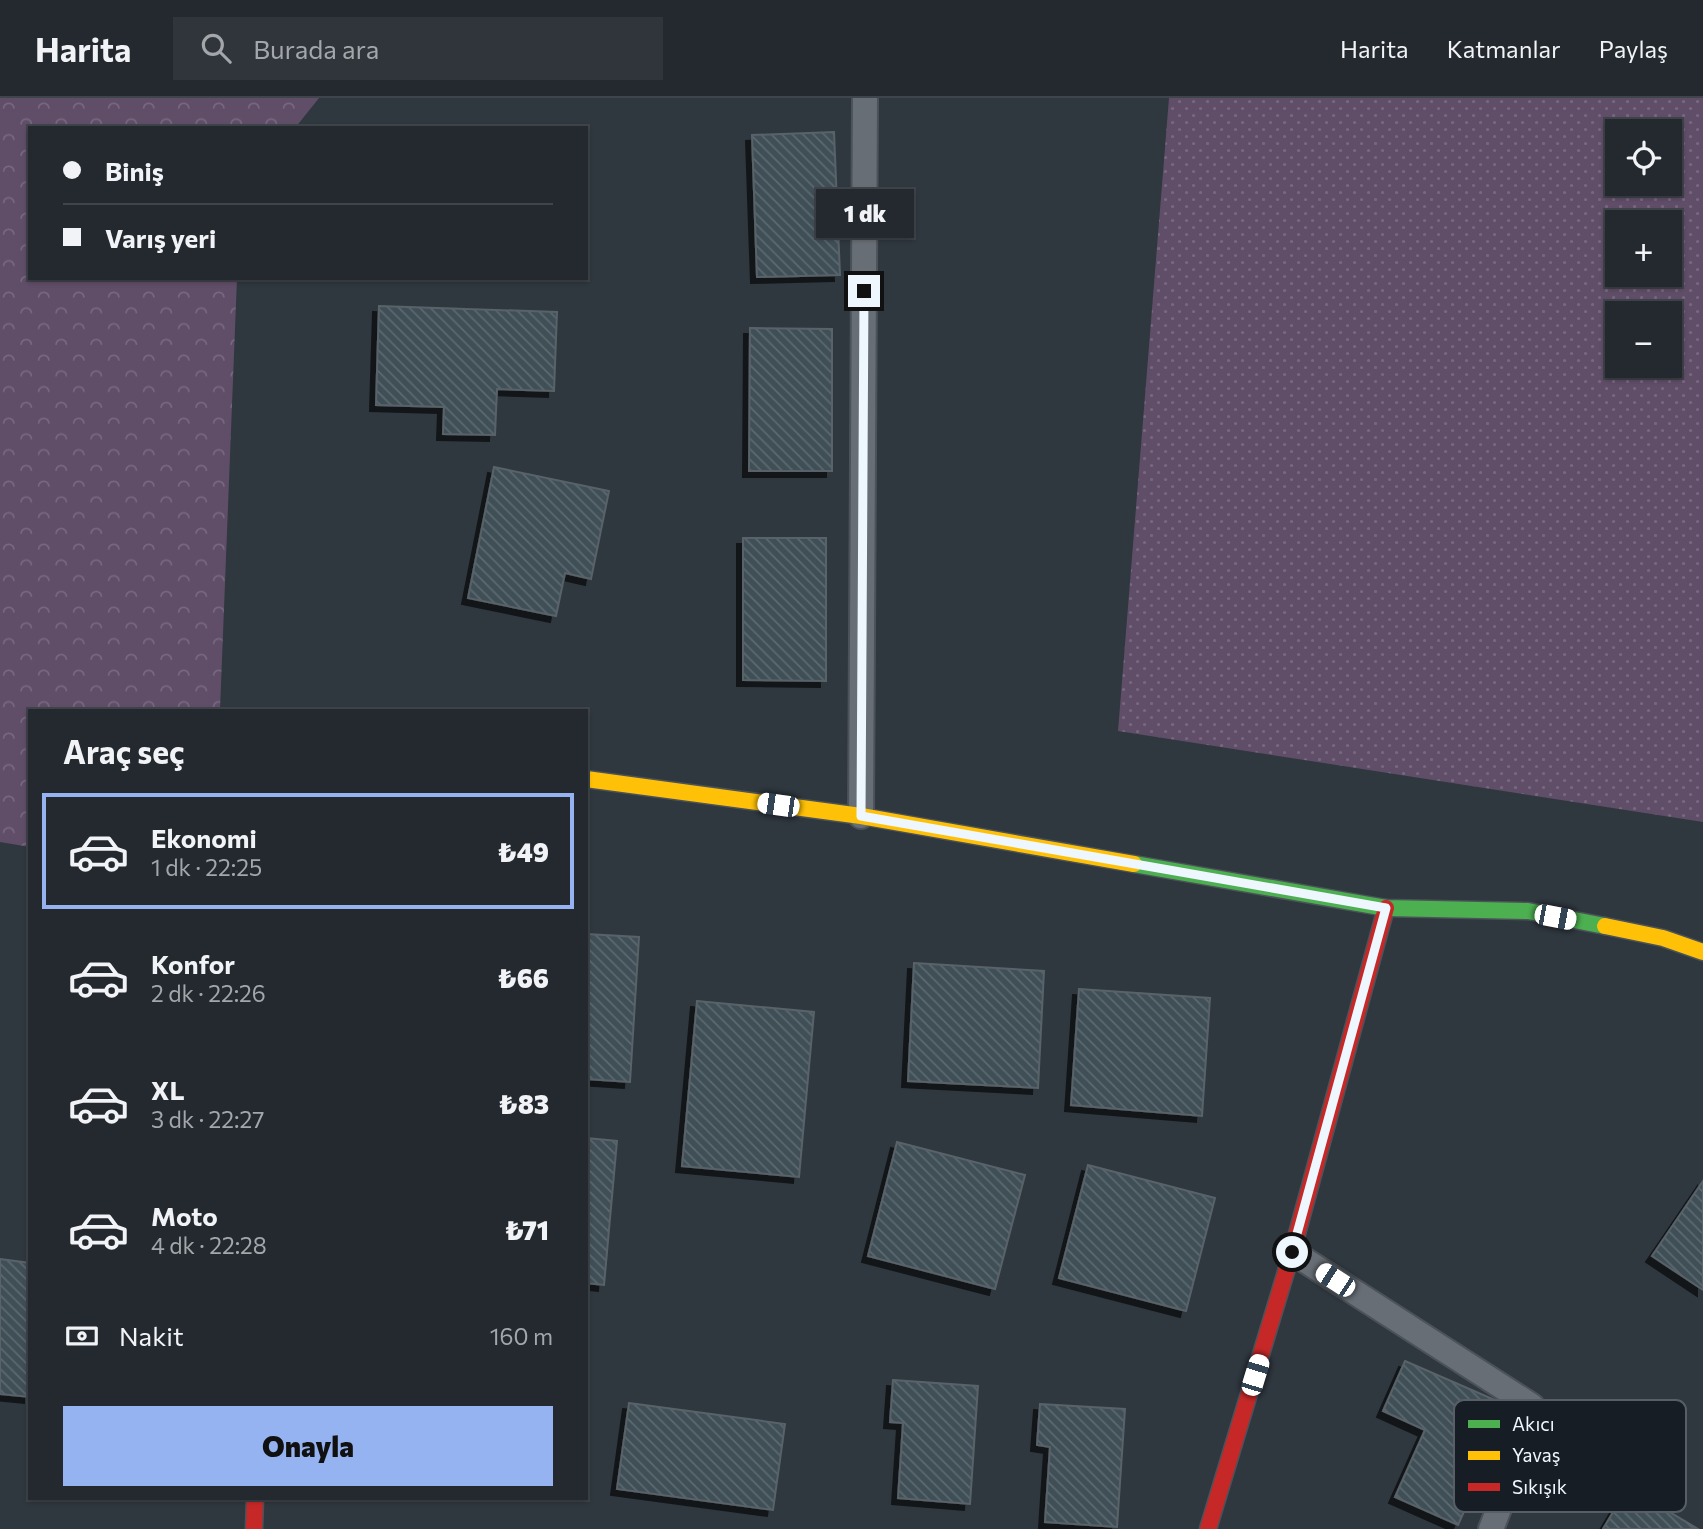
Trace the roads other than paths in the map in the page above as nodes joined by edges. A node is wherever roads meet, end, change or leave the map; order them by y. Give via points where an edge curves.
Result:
1 (865, 98) edge
2 (588, 779) edge
3 (861, 816) junction
4 (1386, 908) junction
5 (1703, 952) edge
6 (1292, 1252) junction
7 (1523, 1400) edge
8 (255, 1500) edge
9 (1498, 1512) edge
10 (254, 1529) edge
11 (1209, 1529) edge
12 (1491, 1529) edge

1 - 3 lane
2 - 3 street
3 - 4 street
4 - 5 street via 1528,911 1663,939
4 - 6 street
6 - 7 lane
6 - 11 street
8 - 10 street
9 - 12 lane

